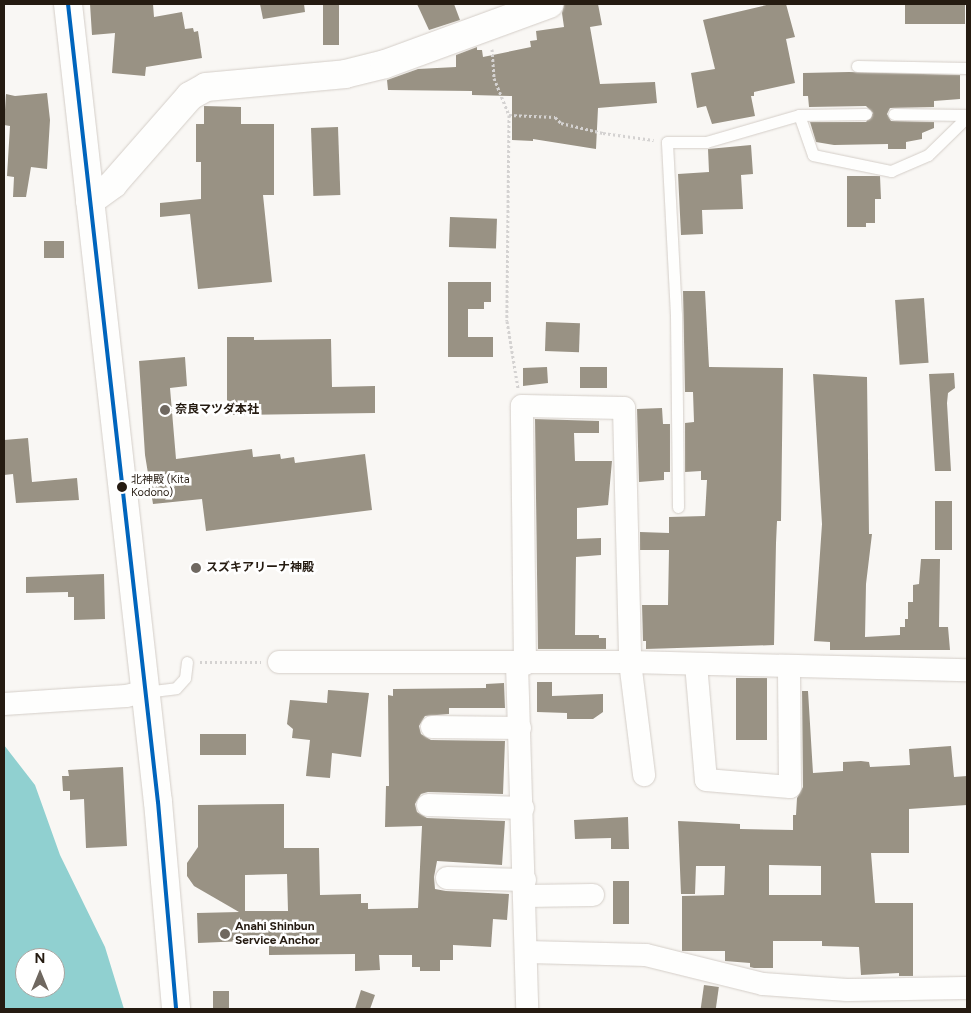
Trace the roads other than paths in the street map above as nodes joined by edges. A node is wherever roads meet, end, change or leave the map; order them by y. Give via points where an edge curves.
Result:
1 (68, 4) edge
2 (548, 4) edge
3 (857, 66) dead end
4 (967, 68) edge
5 (866, 114) dead end
6 (894, 114) dead end
7 (799, 115) junction
8 (967, 116) edge
9 (90, 201) junction
10 (678, 507) dead end
11 (187, 662) road end
12 (280, 662) road end
13 (630, 662) junction
14 (521, 664) junction
15 (696, 664) junction
16 (789, 667) junction
17 (967, 670) edge
18 (144, 692) junction
19 (5, 704) edge
20 (432, 726) dead end
21 (520, 728) junction
22 (644, 775) dead end
23 (428, 805) dead end
24 (523, 808) junction
25 (447, 878) dead end
26 (526, 888) junction
27 (593, 895) dead end
28 (528, 952) junction
29 (967, 988) edge
30 (176, 1009) edge
31 (527, 1009) edge

1 - 9 main road
2 - 9 main road via 385,64 345,74 206,87 190,96 113,184
3 - 4 lane
5 - 7 lane
6 - 8 lane
7 - 8 lane via 813,155 891,171 928,155
7 - 10 lane via 706,142 667,142 676,315
9 - 18 main road
11 - 18 lane via 185,678 176,688
12 - 14 street
13 - 14 street
13 - 14 street via 624,408 522,406
13 - 15 street
13 - 22 street
14 - 21 street
15 - 16 street
15 - 16 street via 706,780 790,787
16 - 17 street
18 - 19 street
18 - 30 main road via 168,903
20 - 21 street
21 - 24 street
23 - 24 street
24 - 26 street
25 - 26 street
26 - 27 street
26 - 28 street
28 - 29 street via 646,955 763,984 846,990
28 - 31 street

